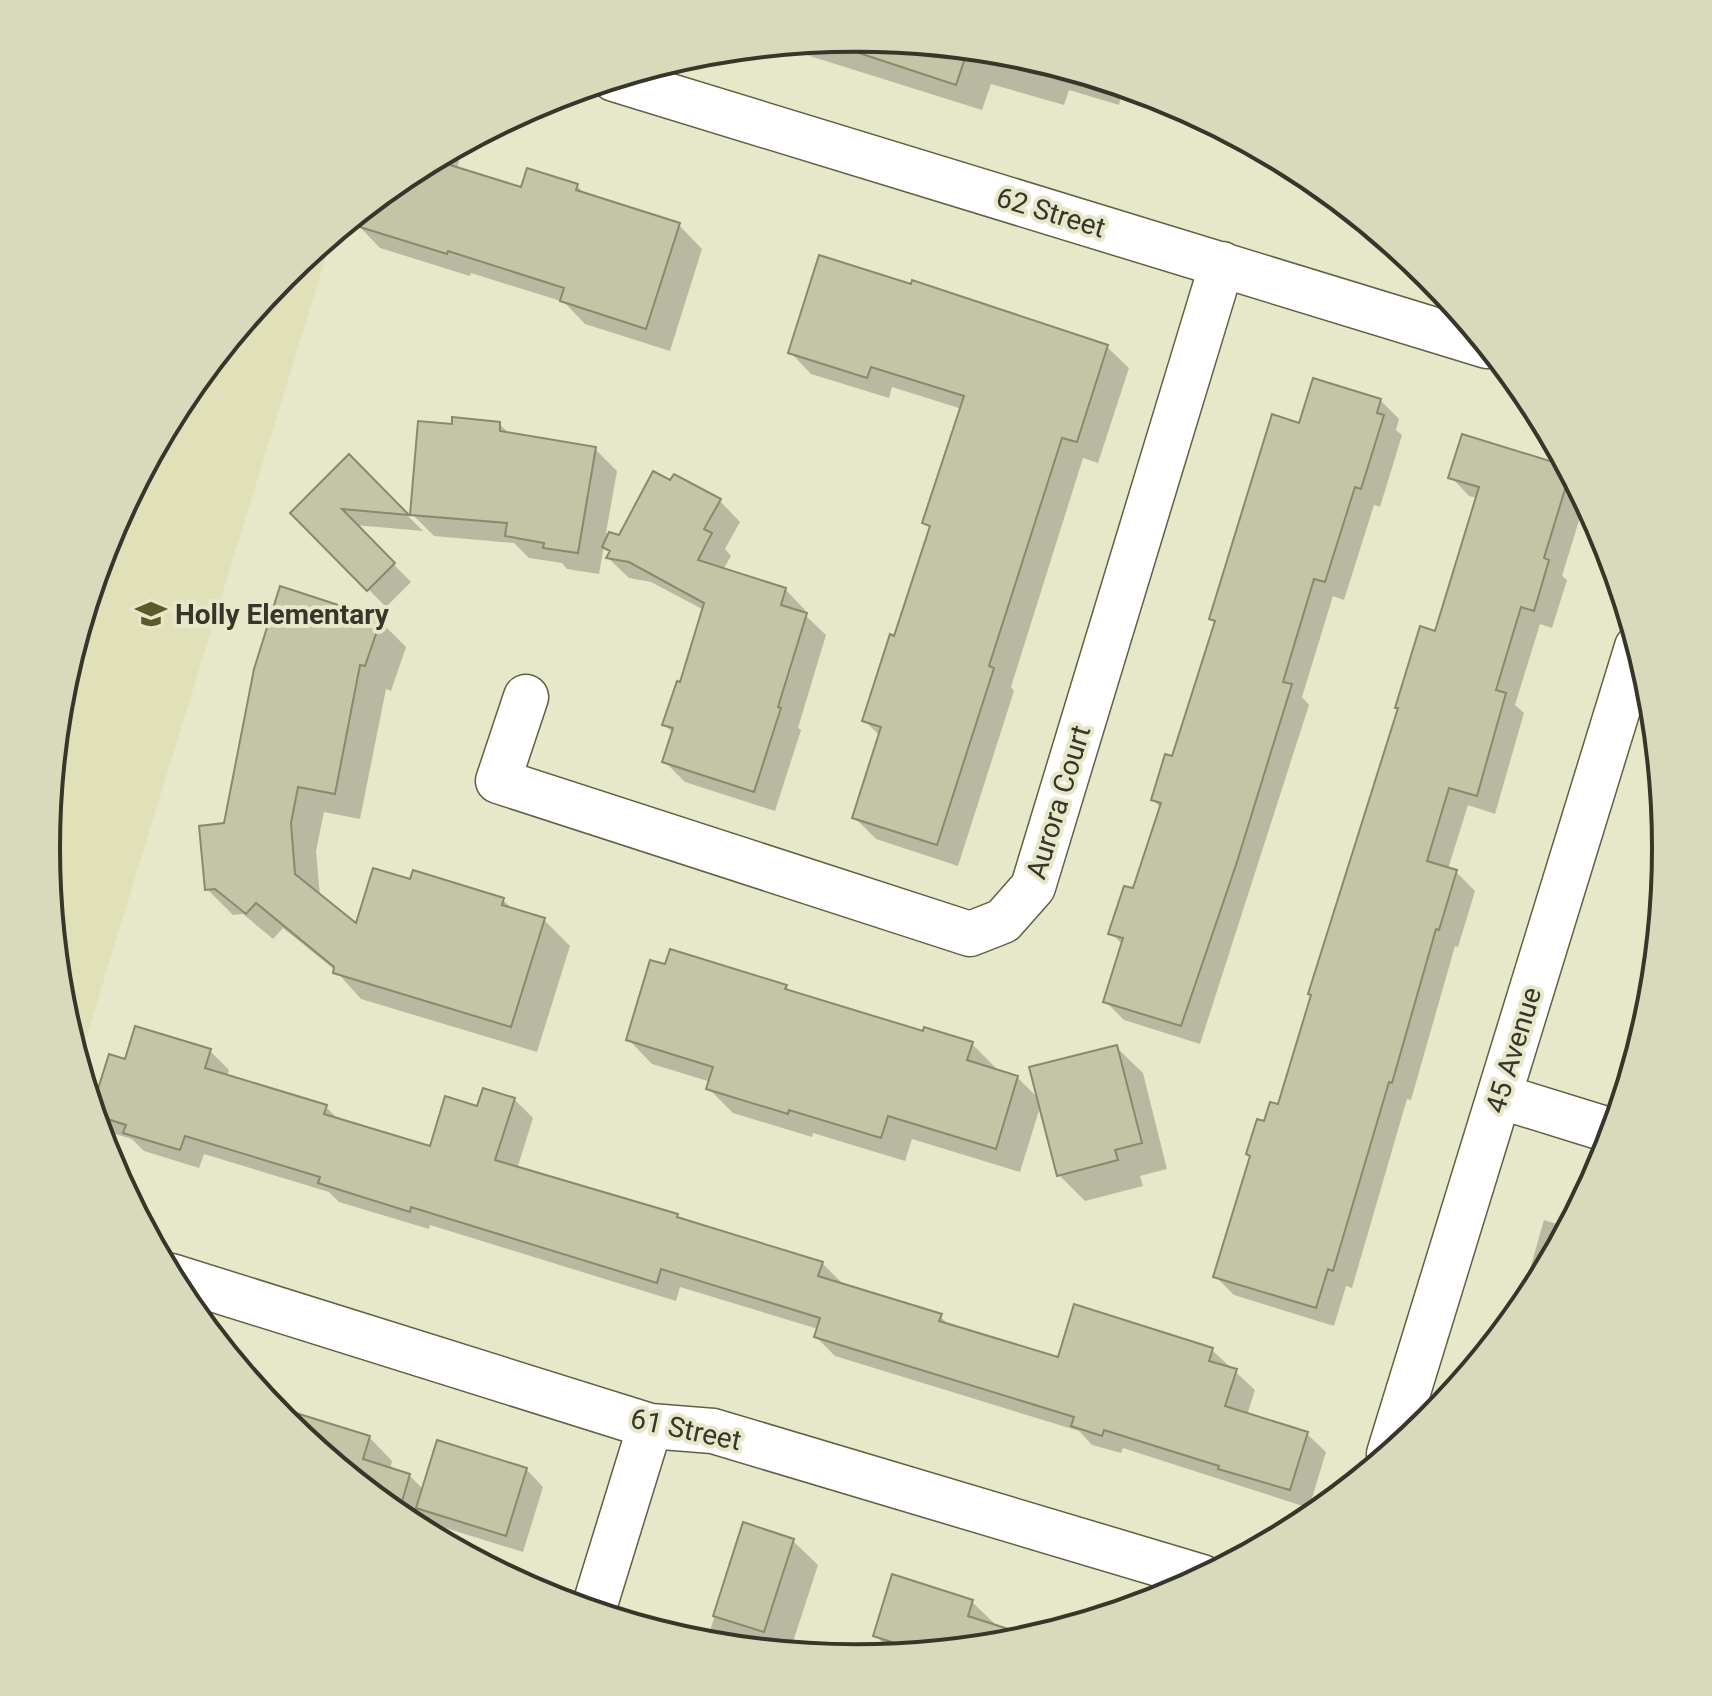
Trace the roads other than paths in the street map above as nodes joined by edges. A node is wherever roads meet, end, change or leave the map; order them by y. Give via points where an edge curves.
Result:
1 (632, 84) edge
2 (1222, 264) junction
3 (1469, 340) edge
4 (1631, 667) edge
5 (526, 697) dead end
6 (1499, 1096) junction
7 (1601, 1128) edge
8 (189, 1282) edge
9 (650, 1426) junction
10 (1396, 1433) edge
11 (1185, 1572) edge
12 (596, 1601) edge

1 - 2 street, 62 Street
2 - 3 street, 62 Street
2 - 5 street, Aurora Court via 1033,887 1003,921 970,934 498,781
4 - 6 street, 45 Avenue
6 - 7 street
6 - 10 street, 45 Avenue
8 - 9 street, 61 Street
9 - 11 street, 61 Street via 713,1431
9 - 12 street

